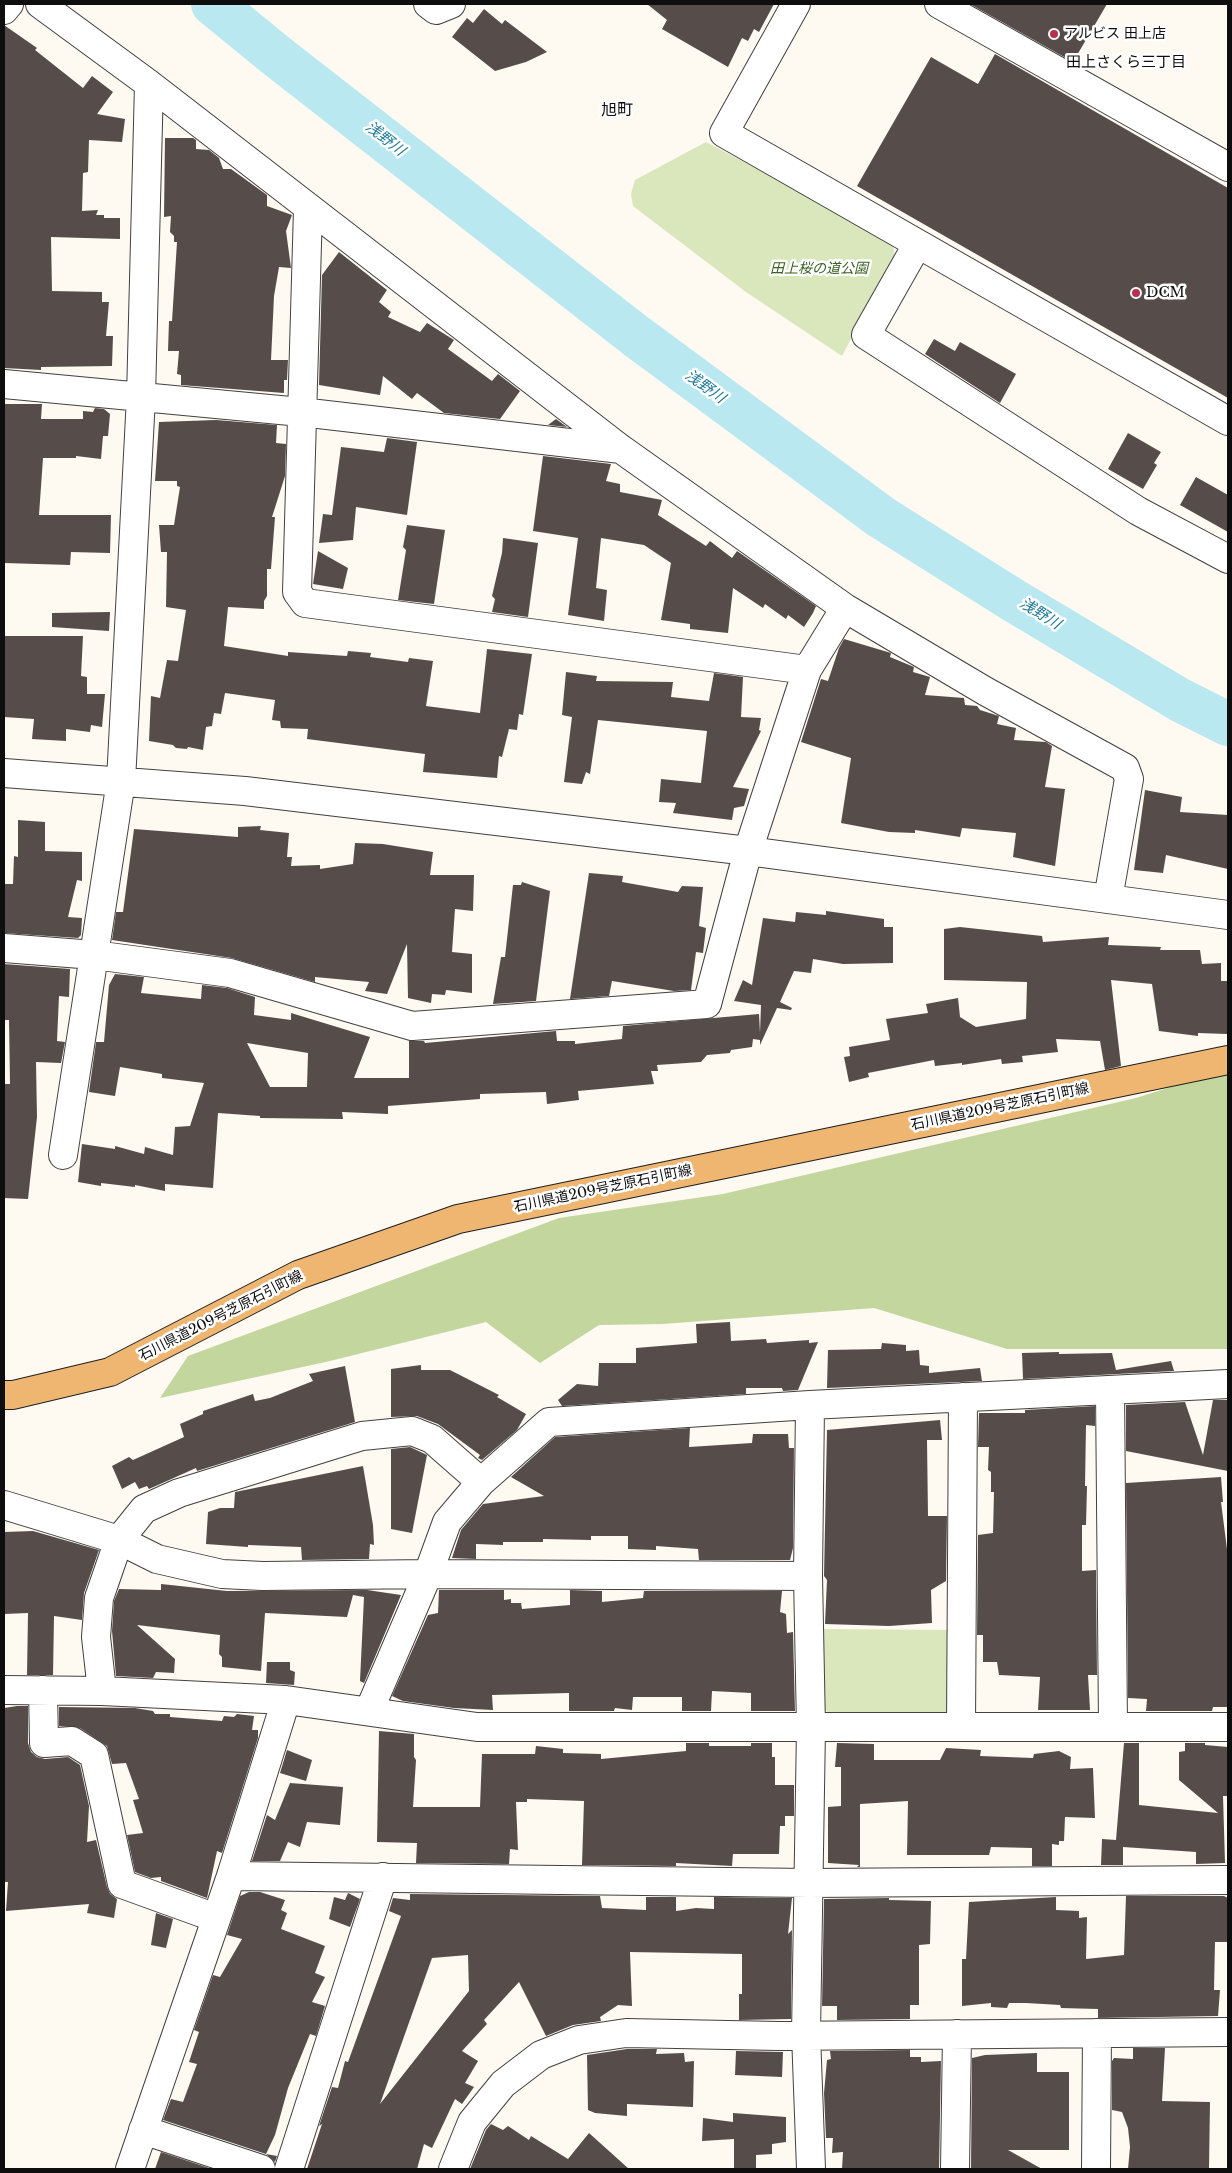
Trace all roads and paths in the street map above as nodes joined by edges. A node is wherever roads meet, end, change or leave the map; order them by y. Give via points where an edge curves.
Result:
1 (9, 4) edge
2 (40, 4) edge
3 (428, 4) edge
4 (451, 4) edge
5 (796, 4) edge
6 (939, 4) edge
7 (4, 10) edge
8 (148, 84) junction
9 (1228, 167) edge
10 (308, 209) junction
11 (917, 245) junction
12 (4, 384) edge
13 (141, 397) junction
14 (301, 412) junction
15 (1228, 421) edge
16 (621, 449) junction
17 (1228, 559) edge
18 (845, 608) junction
19 (807, 670) junction
20 (4, 773) edge
21 (121, 781) junction
22 (748, 851) junction
23 (1108, 899) junction
24 (1228, 915) edge
25 (4, 948) edge
26 (94, 955) junction
27 (1228, 1060) edge
28 (63, 1155) dead end
29 (1228, 1384) edge
30 (1110, 1390) junction
31 (4, 1395) edge
32 (963, 1397) junction
33 (810, 1405) junction
34 (481, 1482) junction
35 (4, 1505) edge
36 (119, 1540) junction
37 (428, 1574) junction
38 (808, 1576) junction
39 (4, 1690) edge
40 (43, 1690) junction
41 (102, 1691) junction
42 (286, 1700) junction
43 (369, 1711) junction
44 (1113, 1726) junction
45 (961, 1727) junction
46 (1228, 1727) edge
47 (811, 1728) junction
48 (231, 1876) junction
49 (383, 1877) junction
50 (1228, 1880) edge
51 (810, 1883) junction
52 (216, 1918) junction
53 (1228, 2032) edge
54 (1097, 2033) junction
55 (806, 2034) junction
56 (957, 2034) junction
57 (143, 2130) junction
58 (130, 2169) edge
59 (261, 2169) edge
60 (289, 2169) edge
61 (453, 2169) edge
62 (811, 2169) edge
63 (955, 2169) edge
64 (1096, 2169) edge

1 - 7 street
2 - 8 street
3 - 4 street via 436,10
5 - 11 street via 724,133
6 - 9 street
8 - 10 street
8 - 13 street
10 - 14 street
10 - 16 street
11 - 15 street
11 - 17 street via 866,335 1138,511
12 - 13 street
13 - 14 street
13 - 21 street
14 - 16 street
14 - 19 street via 296,592 305,603
16 - 18 street
18 - 19 street
18 - 23 street via 984,691 1125,768 1129,778
19 - 22 street
20 - 21 street
21 - 22 street via 245,791
21 - 26 street
22 - 23 street
22 - 26 street via 707,1004 412,1026 230,973
23 - 24 street
25 - 26 street
26 - 28 street
27 - 31 main road, 石川県道209号芝原石引町線 via 458,1220 298,1275 110,1372
29 - 30 street
30 - 32 street
30 - 44 street
32 - 33 street
32 - 45 street
33 - 34 street via 549,1422
33 - 38 street
34 - 36 street via 432,1439 412,1431 362,1436 180,1493 144,1509
34 - 37 street via 447,1522
35 - 36 street
36 - 37 street via 157,1559 222,1574
36 - 41 street via 99,1598 96,1637
37 - 38 street
37 - 43 street
38 - 47 street
39 - 40 street
40 - 41 street
40 - 52 street via 44,1743 72,1741 94,1755 122,1884
41 - 42 street
42 - 43 street
42 - 48 street
43 - 47 street via 477,1727
44 - 45 street
44 - 46 street
45 - 47 street
47 - 51 street
48 - 49 street
48 - 52 street
49 - 51 street
49 - 60 street
50 - 51 street
51 - 55 street
52 - 57 street
53 - 54 street
54 - 56 street
54 - 64 street
55 - 56 street
55 - 61 street via 626,2033 579,2040 541,2055 504,2084 472,2122
55 - 62 street
56 - 63 street
57 - 58 street
57 - 59 street

